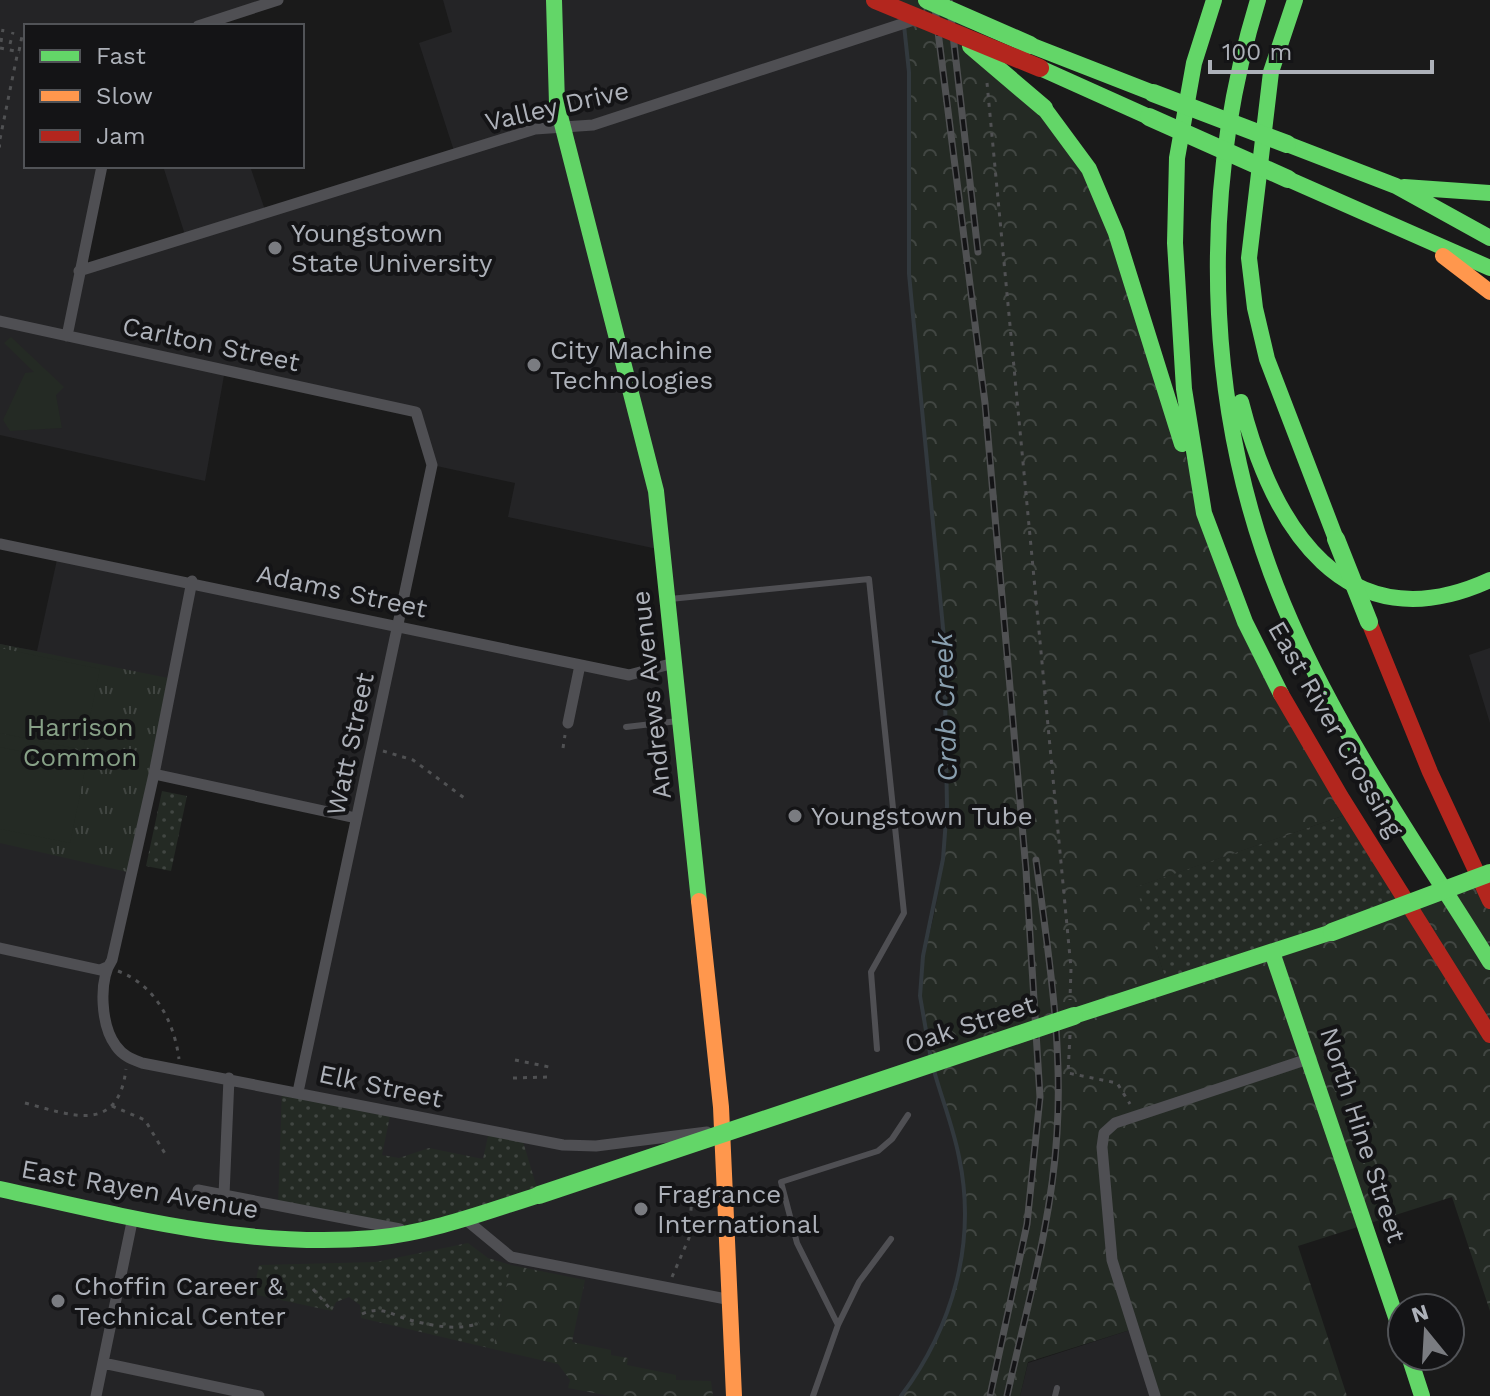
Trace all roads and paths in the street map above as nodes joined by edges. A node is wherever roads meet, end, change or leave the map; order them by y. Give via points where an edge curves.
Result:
1 (278, 0) edge
2 (554, 0) edge
3 (875, 0) edge
4 (927, 0) edge
5 (948, 0) edge
6 (1214, 0) edge
7 (1258, 0) edge
8 (1295, 0) edge
9 (204, 24) edge
10 (942, 25) junction
11 (3, 29) dead end
12 (13, 32) dead end
13 (24, 40) edge
14 (10, 44) dead end
15 (0, 45) edge
16 (19, 51) junction
17 (986, 76) dead end
18 (564, 127) junction
19 (0, 139) edge
20 (102, 168) edge
21 (1396, 186) junction
22 (1490, 193) edge
23 (1414, 234) junction
24 (1490, 238) edge
25 (1490, 268) edge
26 (79, 271) junction
27 (1219, 288) junction
28 (1490, 292) edge
29 (0, 321) edge
30 (67, 336) junction
31 (413, 408) joint
32 (1204, 513) junction
33 (0, 544) edge
34 (1490, 580) edge
35 (192, 581) junction
36 (667, 599) junction
37 (398, 625) junction
38 (674, 663) junction
39 (580, 665) junction
40 (680, 720) junction
41 (568, 723) dead end
42 (626, 727) dead end
43 (371, 749) junction
44 (154, 774) junction
45 (467, 800) dead end
46 (356, 818) junction
47 (1490, 873) edge
48 (1490, 901) edge
49 (0, 948) edge
50 (1272, 952) junction
51 (1490, 962) edge
52 (107, 967) junction
53 (1072, 1017) junction
54 (1490, 1035) edge
55 (877, 1049) dead end
56 (127, 1057) junction
57 (1311, 1058) junction
58 (515, 1060) dead end
59 (549, 1067) dead end
60 (180, 1069) junction
61 (550, 1077) dead end
62 (229, 1078) junction
63 (513, 1078) dead end
64 (298, 1092) junction
65 (25, 1103) dead end
66 (112, 1106) junction
67 (908, 1115) dead end
68 (1134, 1117) junction
69 (723, 1127) junction
70 (167, 1157) dead end
71 (0, 1189) edge
72 (198, 1190) dead end
73 (224, 1195) junction
74 (692, 1196) dead end
75 (133, 1217) junction
76 (465, 1219) junction
77 (413, 1232) junction
78 (891, 1239) dead end
79 (670, 1288) junction
80 (313, 1289) dead end
81 (1388, 1292) edge
82 (731, 1300) junction
83 (332, 1311) dead end
84 (362, 1314) dead end
85 (479, 1323) dead end
86 (838, 1325) junction
87 (103, 1363) junction
88 (1414, 1372) edge
89 (1057, 1388) dead end
90 (96, 1396) edge
91 (259, 1396) edge
92 (734, 1396) edge
93 (813, 1396) edge
94 (1055, 1396) edge
95 (1155, 1396) edge
96 (1422, 1396) edge

1 - 9 street
2 - 18 main road, Andrews Avenue via 557,104
3 - 10 main road, bridge
4 - 21 main road, bridge
5 - 18 street, Valley Drive via 915,20 871,35 593,125
6 - 32 main road, East River Crossing via 1194,63 1177,158 1175,229 1184,389
7 - 27 main road, East River Crossing via 1229,111
8 - 48 main road, bridge via 1271,72 1249,258 1255,308 1267,359 1336,539 1430,772
10 - 23 main road, bridge
10 - 32 main road, bridge via 1044,108 1089,169 1116,233
11 - 15 path
12 - 14 path
13 - 16 path
15 - 16 path
16 - 19 path
17 - 53 path
18 - 26 street, Valley Drive via 535,129
18 - 36 main road, Andrews Avenue via 651,465
20 - 26 street
21 - 22 main road
21 - 24 main road
23 - 25 main road
23 - 28 main road
26 - 30 street
27 - 34 main road via 1242,407 1260,466 1277,509 1310,556 1346,582 1395,597 1447,597
27 - 51 main road, East River Crossing via 1231,413 1251,516 1271,572 1330,697
29 - 30 street, Carlton Street
30 - 31 street, Carlton Street
31 - 37 street, Watt Street via 432,465
32 - 54 main road, East River Crossing via 1245,622 1278,689
33 - 35 street, Adams Street
35 - 37 street, Adams Street
35 - 44 street
36 - 38 main road, Andrews Avenue
36 - 55 lane via 869,579 904,913 871,972
37 - 39 street, Adams Street
37 - 43 street, Watt Street
38 - 39 street, Adams Street via 629,675
38 - 40 main road, Andrews Avenue
39 - 41 street
40 - 42 lane
40 - 69 main road, Andrews Avenue
43 - 45 path via 413,760
43 - 46 street, Watt Street
44 - 46 street
44 - 52 street
46 - 64 street, Watt Street
47 - 50 main road, Oak Street, bridge
49 - 52 street via 100,970
50 - 53 main road, Oak Street
50 - 57 main road, North Hine Street
52 - 56 street via 108,1026
52 - 60 path via 126,974 154,997 172,1027
53 - 68 path via 1068,1073 1117,1083 1126,1092
53 - 76 main road, Oak Street, bridge
56 - 60 street, Elk Street
56 - 66 path via 124,1085
57 - 68 street
57 - 81 main road, North Hine Street
58 - 59 path
60 - 62 street, Elk Street
61 - 63 path
62 - 64 street, Elk Street
62 - 73 street
64 - 69 street, Elk Street via 563,1145 596,1146
65 - 66 path via 73,1116 90,1116
66 - 70 path via 145,1120
67 - 86 lane via 878,1151 781,1182 797,1243
68 - 95 street via 1104,1133 1102,1147 1112,1260
69 - 82 main road, Andrews Avenue
71 - 75 main road, East Rayen Avenue
72 - 73 street
73 - 77 street
74 - 79 path via 689,1238
75 - 77 main road, East Rayen Avenue via 268,1238 350,1239
75 - 87 street
76 - 77 main road, East Rayen Avenue
76 - 79 street via 511,1257
78 - 86 lane via 859,1282
79 - 82 street
80 - 83 path
82 - 92 main road, Andrews Avenue
84 - 85 path via 381,1309 461,1329
86 - 93 lane
87 - 90 street
87 - 91 street
88 - 96 main road
89 - 94 lane

